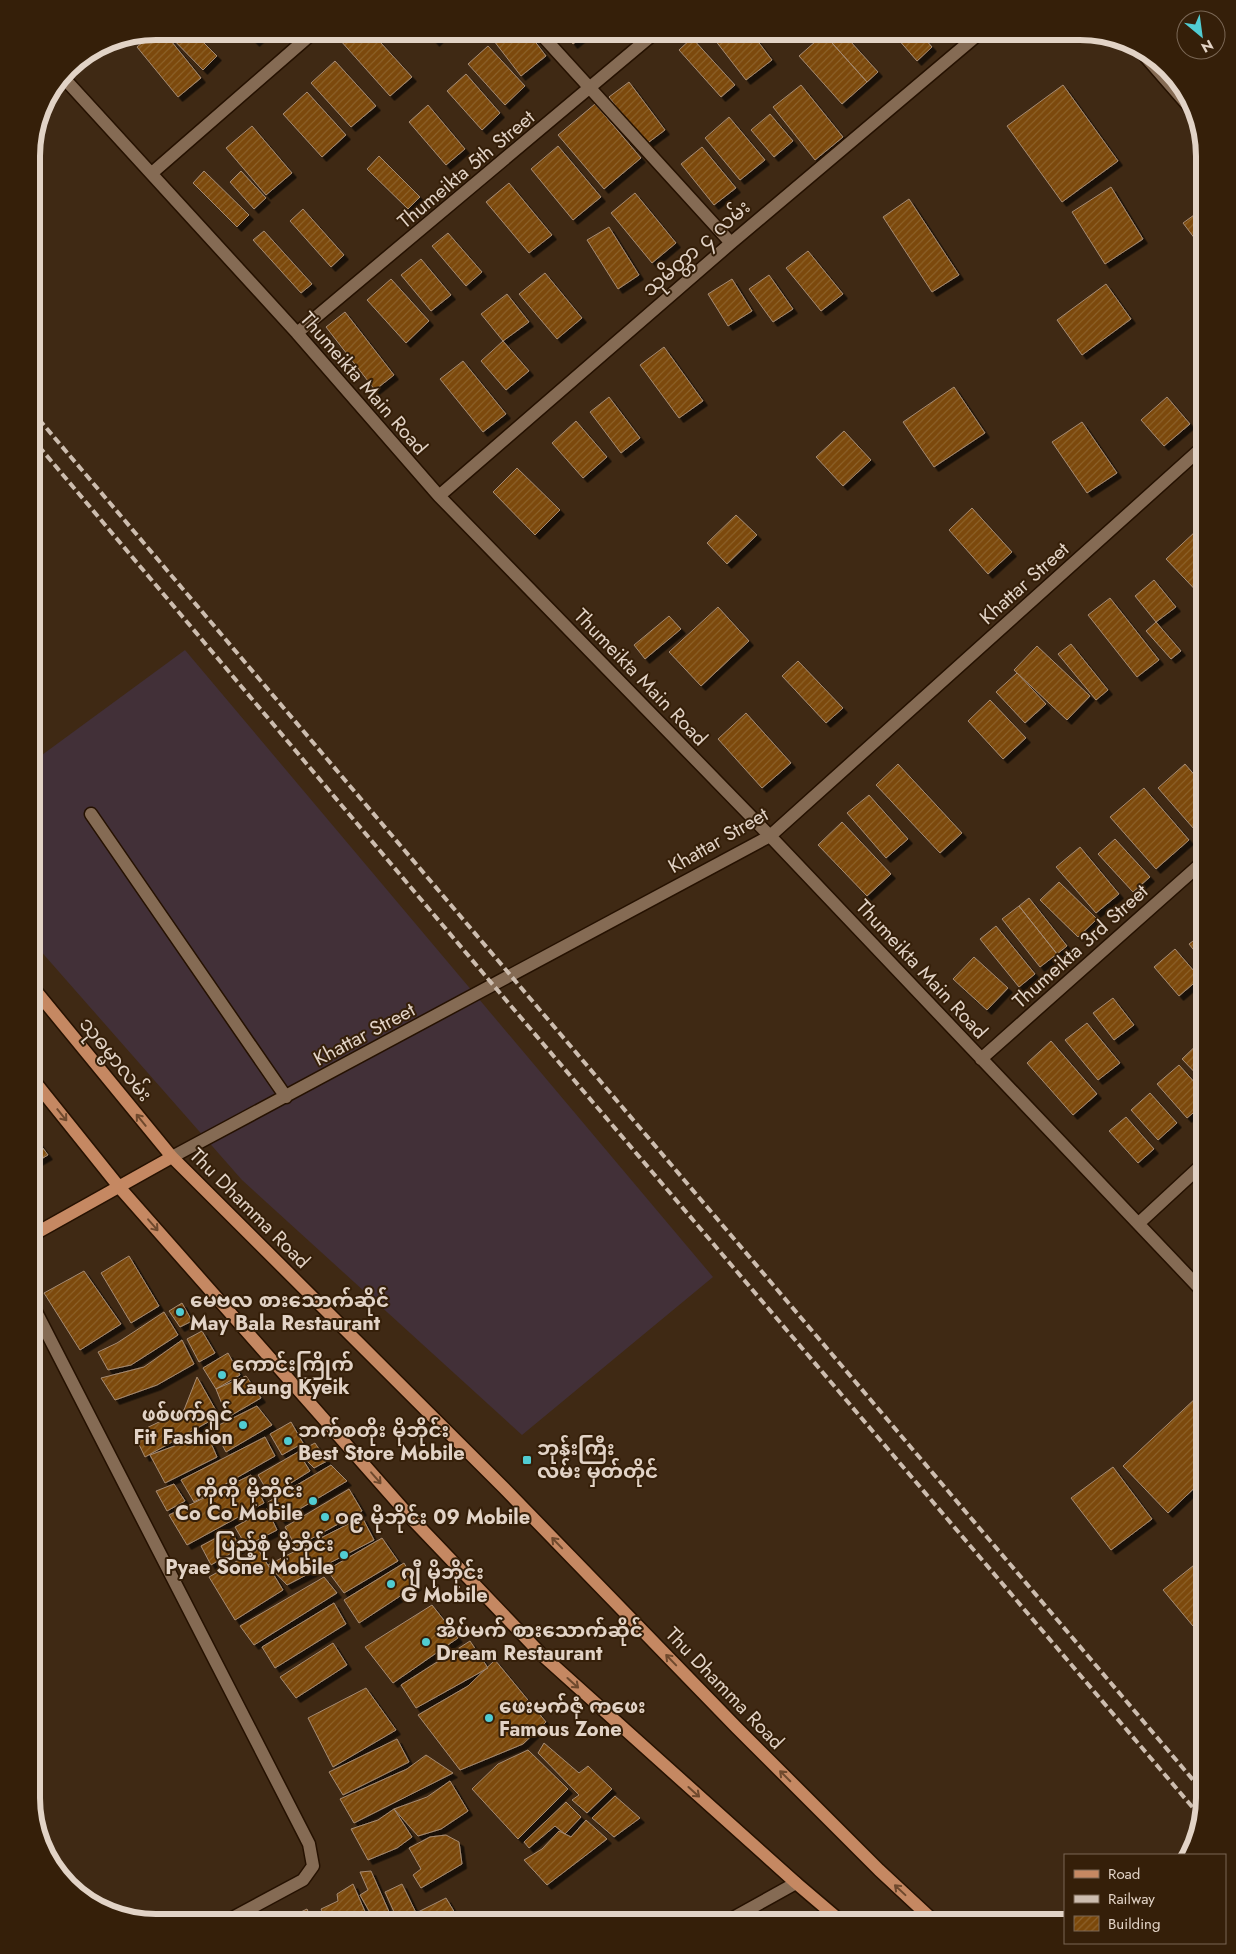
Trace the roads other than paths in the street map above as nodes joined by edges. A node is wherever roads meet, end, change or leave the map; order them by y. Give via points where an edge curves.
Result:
1 (305, 40) edge
2 (546, 40) edge
3 (647, 40) edge
4 (972, 40) edge
5 (1157, 69) edge
6 (67, 81) edge
7 (590, 90) junction
8 (1179, 95) edge
9 (152, 173) junction
10 (731, 243) junction
11 (297, 334) junction
12 (1196, 453) edge
13 (439, 496) junction
14 (90, 814) dead end
15 (770, 836) junction
16 (1196, 868) edge
17 (40, 996) edge
18 (981, 1059) junction
19 (40, 1088) edge
20 (286, 1097) junction
21 (172, 1157) junction
22 (1196, 1170) edge
23 (120, 1188) junction
24 (1139, 1223) junction
25 (40, 1231) edge
26 (1196, 1284) edge
27 (40, 1320) edge
28 (796, 1884) junction
29 (238, 1914) edge
30 (741, 1914) edge
31 (832, 1914) edge
32 (926, 1914) edge

1 - 9 street
2 - 7 street
3 - 7 street, Thumeikta 5th Street
4 - 10 street, သုမိတ္တာ ၄ လမ်း
5 - 8 street
6 - 9 street, Thumeikta Main Road
7 - 10 street
7 - 11 street, Thumeikta 5th Street
9 - 11 street, Thumeikta Main Road
10 - 13 street, သုမိတ္တာ ၄ လမ်း
11 - 13 street, Thumeikta Main Road
12 - 15 street, Khattar Street
13 - 15 street, Thumeikta Main Road
14 - 20 street
15 - 18 street, Thumeikta Main Road
15 - 20 street, Khattar Street
16 - 18 street, Thumeikta 3rd Street
21 -> 17 main road, သုဓမ္မာလမ်း
18 - 24 street, Thumeikta Main Road
19 -> 23 main road
20 - 21 street, Khattar Street
21 - 23 main road
32 -> 21 main road, Thu Dhamma Road via 737,1728 504,1488
22 - 24 street
23 - 25 main road
23 -> 28 main road via 412,1519 542,1655
24 - 26 street, Thumeikta Main Road
27 - 29 street via 309,1844 313,1866 303,1880
28 - 30 street
28 - 31 main road

